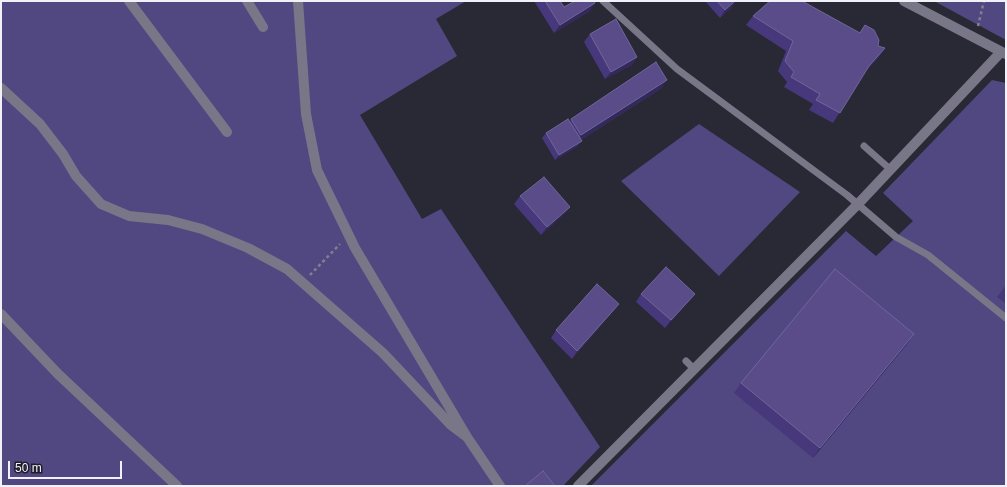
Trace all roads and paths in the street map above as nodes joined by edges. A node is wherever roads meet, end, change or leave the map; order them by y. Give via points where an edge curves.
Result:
1 (129, 1) edge
2 (247, 1) edge
3 (298, 1) edge
4 (603, 1) edge
5 (904, 1) edge
6 (984, 1) edge
7 (263, 27) dead end
8 (978, 28) dead end
9 (1004, 53) edge
10 (1, 88) edge
11 (227, 132) dead end
12 (864, 146) dead end
13 (891, 170) junction
14 (858, 204) junction
15 (348, 235) junction
16 (302, 283) junction
17 (1, 314) edge
18 (1006, 318) edge
19 (686, 361) dead end
20 (694, 369) junction
21 (467, 437) junction
22 (178, 486) edge
23 (500, 486) edge
24 (578, 486) edge

1 - 11 street
2 - 7 street
3 - 15 street via 306,114 317,170
4 - 14 lane via 677,69
5 - 9 street
6 - 8 path
9 - 13 street
10 - 16 street via 40,124 76,176 101,204 129,216 168,220 202,229 286,269
12 - 13 lane
13 - 14 street
14 - 18 lane via 896,237 928,255
14 - 20 street
15 - 16 path
15 - 21 street
16 - 21 street via 382,353 450,425
17 - 22 street via 58,374
19 - 20 lane
20 - 24 street
21 - 23 street

